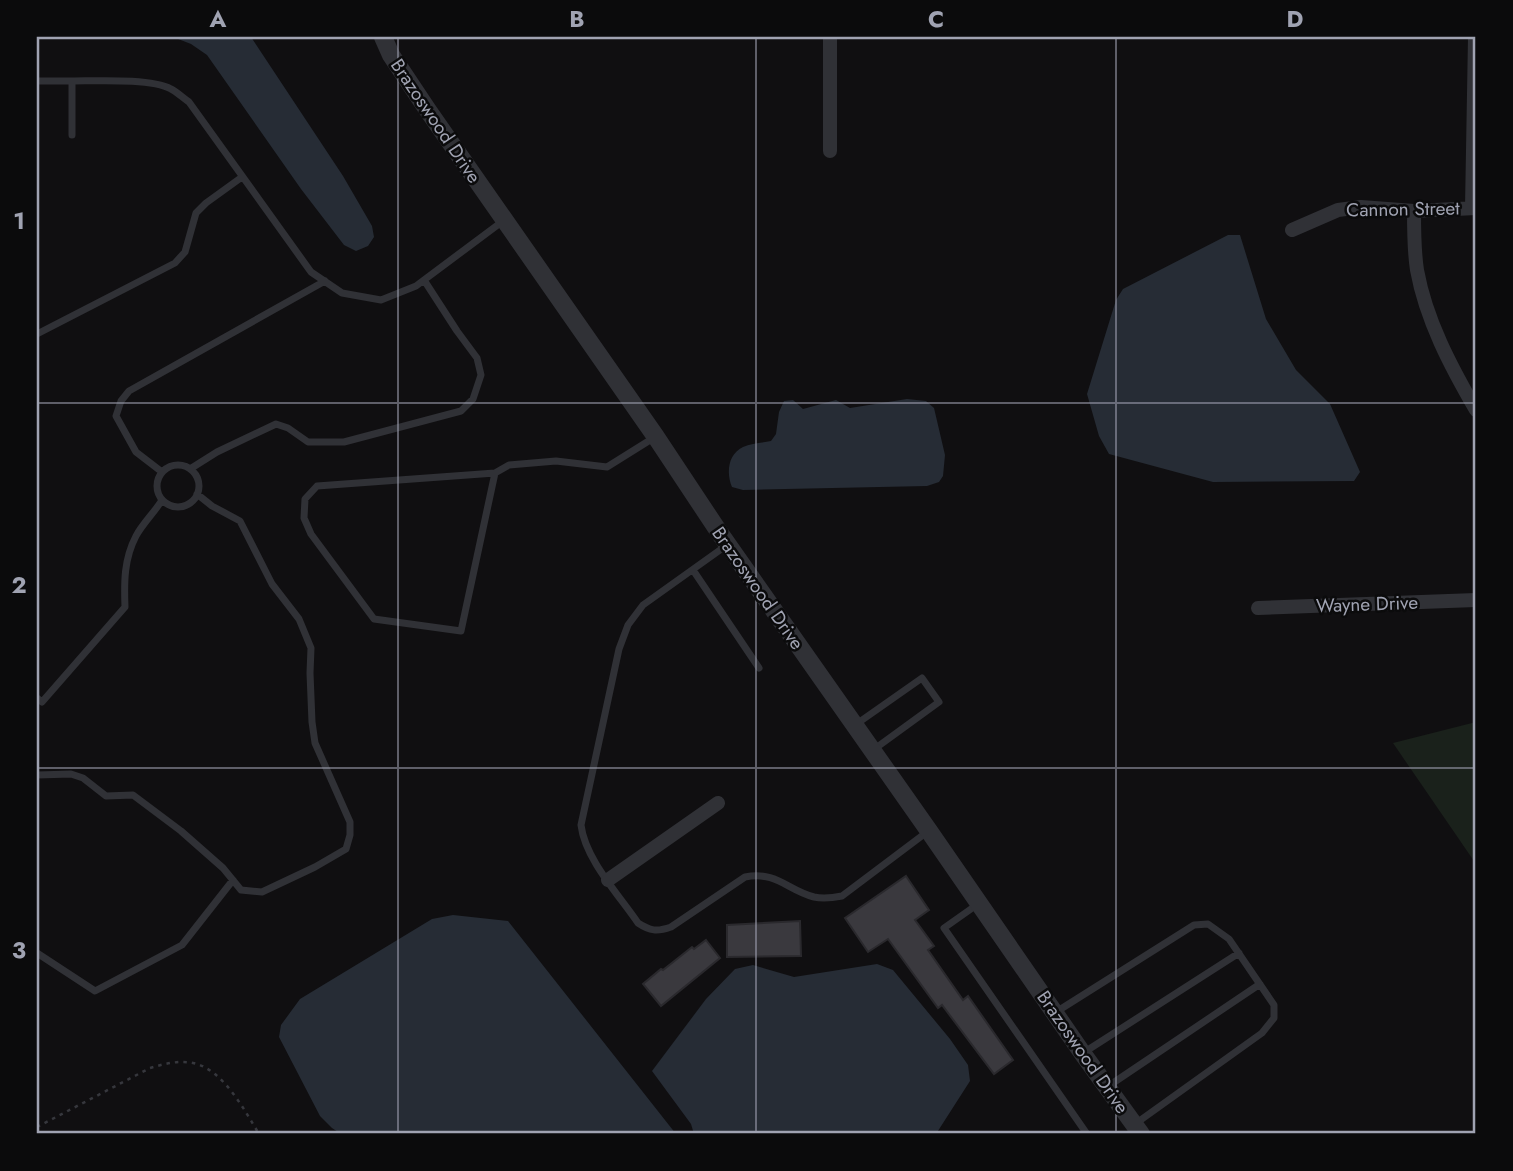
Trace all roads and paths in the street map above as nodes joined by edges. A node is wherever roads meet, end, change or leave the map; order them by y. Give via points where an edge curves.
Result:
1 (383, 37) edge
2 (830, 37) edge
3 (1475, 37) edge
4 (37, 81) edge
5 (72, 81) junction
6 (72, 135) dead end
7 (830, 151) dead end
8 (242, 177) junction
9 (1474, 208) edge
10 (1414, 211) junction
11 (504, 221) junction
12 (1292, 230) dead end
13 (424, 280) junction
14 (325, 281) junction
15 (37, 334) edge
16 (1476, 410) edge
17 (656, 437) junction
18 (190, 469) junction
19 (162, 472) junction
20 (495, 472) junction
21 (197, 494) junction
22 (162, 500) junction
23 (728, 545) junction
24 (693, 570) junction
25 (1476, 600) edge
26 (1258, 608) dead end
27 (759, 668) dead end
28 (38, 703) edge
29 (855, 725) junction
30 (872, 750) junction
31 (37, 775) edge
32 (718, 803) dead end
33 (929, 831) junction
34 (233, 880) junction
35 (608, 880) junction
36 (979, 903) junction
37 (37, 953) edge
38 (1239, 953) junction
39 (1260, 984) junction
40 (1055, 1013) junction
41 (1083, 1054) junction
42 (1107, 1087) junction
43 (37, 1128) edge
44 (1138, 1129) edge
45 (259, 1134) edge
46 (1087, 1134) edge

1 - 11 street, Brazoswood Drive
2 - 7 street
3 - 9 street
4 - 5 lane
5 - 6 lane
5 - 8 lane via 149,83 169,88 189,102
8 - 14 lane via 311,272
8 - 15 lane via 196,213 185,253 175,263
9 - 10 street, Cannon Street
10 - 12 street, Cannon Street via 1338,210
10 - 16 street via 1424,300
11 - 13 lane
11 - 17 street, Brazoswood Drive
13 - 14 lane via 381,300 342,293
13 - 18 lane via 477,358 481,375 473,398 461,411 344,442 308,442 276,424
14 - 19 lane via 129,391 116,416 136,452
17 - 20 lane via 607,467 556,461
17 - 23 street, Brazoswood Drive
18 - 19 lane via 172,465
18 - 21 lane via 198,480
19 - 22 lane via 157,489
20 - 20 lane via 461,631 374,619 311,534 304,517 305,499 317,486
21 - 22 lane via 181,507
21 - 34 lane via 240,521 272,584 299,619 312,648 315,743 350,822 346,849 315,867 262,892 241,890
22 - 28 lane via 137,535 127,559 125,607
23 - 24 lane
23 - 29 street, Brazoswood Drive
24 - 27 lane
24 - 35 lane via 643,605 628,625 619,649 581,825 582,839
25 - 26 street, Wayne Drive
29 - 30 street, Brazoswood Drive
29 - 30 lane via 922,678 939,702
30 - 33 street, Brazoswood Drive
31 - 34 lane via 71,774 106,796 133,795 181,831
32 - 35 street
33 - 35 lane via 842,896 813,897 771,877 745,877 659,931 638,923
33 - 36 street, Brazoswood Drive
34 - 37 lane via 182,945 95,991
36 - 40 street, Brazoswood Drive
36 - 46 lane via 944,928
38 - 39 lane
38 - 40 lane via 1208,924 1194,925
38 - 41 lane
39 - 42 lane
39 - 44 lane via 1273,1005 1274,1018 1262,1033
40 - 41 street, Brazoswood Drive
41 - 42 street, Brazoswood Drive
42 - 44 street, Brazoswood Drive
43 - 45 path via 150,1068 170,1062 195,1063 213,1073

